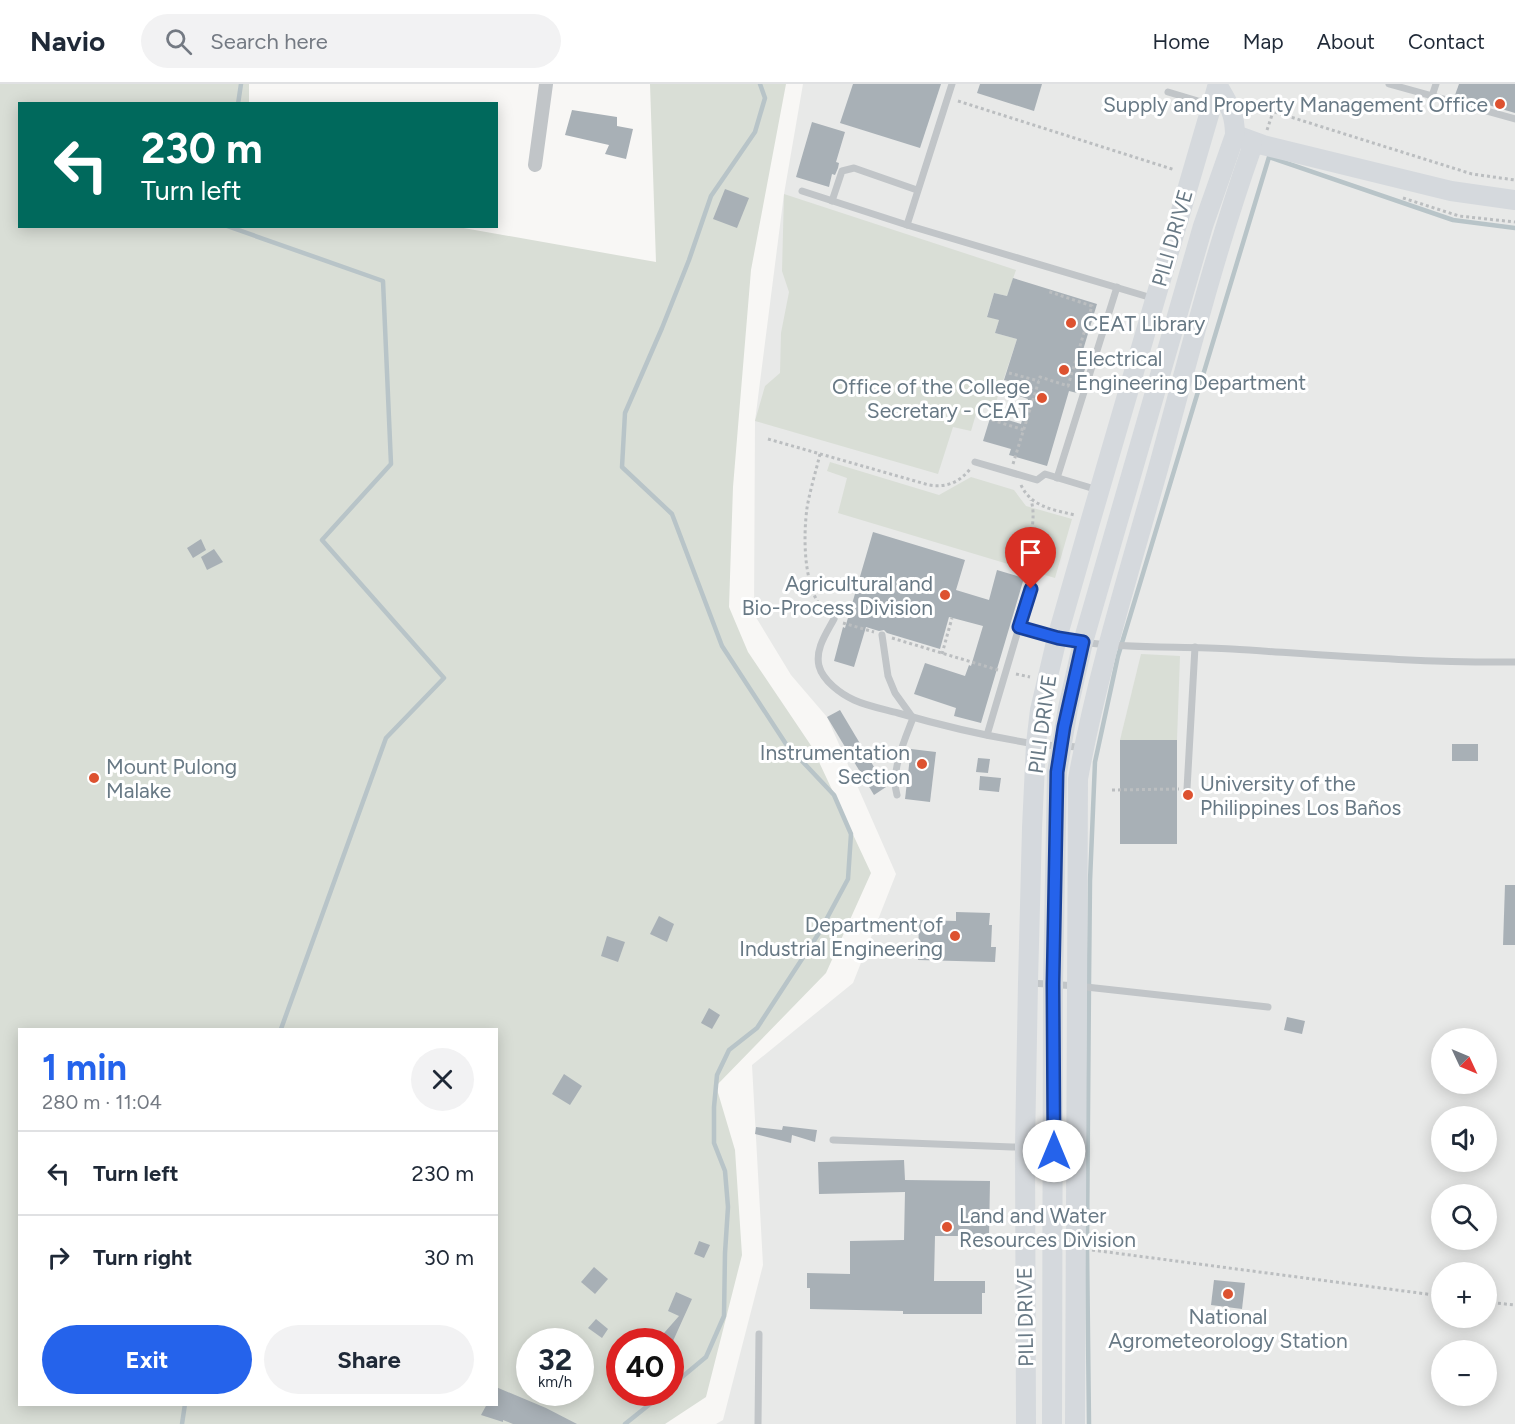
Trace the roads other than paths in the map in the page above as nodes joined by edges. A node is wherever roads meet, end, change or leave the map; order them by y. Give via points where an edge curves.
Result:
1 (546, 84) edge
2 (952, 84) edge
3 (1389, 84) edge
4 (1436, 84) edge
5 (1218, 85) edge
6 (1168, 92) dead end
7 (1432, 96) junction
8 (1210, 116) junction
9 (1515, 119) edge
10 (1243, 138) junction
11 (535, 165) dead end
12 (917, 190) junction
13 (802, 191) dead end
14 (1515, 200) edge
15 (832, 201) junction
16 (907, 225) junction
17 (1117, 287) junction
18 (1155, 299) junction
19 (975, 462) road end
20 (1057, 478) junction
21 (1099, 490) junction
22 (1033, 580) dead end
23 (834, 619) road end
24 (1019, 627) junction
25 (882, 635) road end
26 (1058, 638) junction
27 (1083, 642) junction
28 (1109, 644) junction
29 (1195, 647) junction
30 (1515, 662) edge
31 (913, 718) junction
32 (987, 735) junction
33 (1036, 744) junction
34 (1060, 746) junction
35 (1084, 747) junction
36 (1187, 789) road end
37 (897, 795) dead end
38 (1055, 874) junction
39 (1077, 876) junction
40 (1028, 982) junction
41 (1053, 984) junction
42 (1081, 986) junction
43 (1268, 1007) dead end
44 (833, 1140) dead end
45 (1025, 1146) junction
46 (759, 1334) dead end
47 (758, 1424) edge
48 (1026, 1424) edge
49 (1052, 1424) edge
50 (1075, 1424) edge

1 - 11 street
2 - 12 lane
3 - 7 lane
4 - 7 lane
5 - 8 street, PILI DRIVE
5 - 10 street
6 - 8 lane via 1198,100
7 - 9 lane
8 - 10 street
8 - 18 street, PILI DRIVE
10 - 14 street via 1450,191
10 - 27 street via 1203,226
10 - 28 street via 1251,150 1225,229
12 - 15 lane via 854,168 842,171
12 - 16 lane
13 - 15 lane
15 - 16 lane
16 - 17 lane
17 - 18 lane
17 - 20 lane
18 - 21 street, PILI DRIVE
19 - 20 lane via 1037,480 1045,474
20 - 21 lane
21 - 26 street, PILI DRIVE
22 - 24 lane
23 - 31 lane via 818,651 819,667 825,678 839,692 855,700
24 - 26 lane
24 - 32 lane
25 - 31 lane via 894,693
26 - 27 lane
26 - 33 street, PILI DRIVE via 1046,681
27 - 28 lane
27 - 34 street
28 - 29 lane
28 - 35 street
29 - 30 lane via 1458,663
29 - 36 lane
31 - 32 lane
31 - 37 lane via 899,755 894,788
32 - 33 lane
33 - 34 lane
33 - 40 street, PILI DRIVE
34 - 35 lane
34 - 38 street
35 - 39 street via 1078,779
38 - 39 lane
38 - 41 street
39 - 42 street
40 - 41 lane
40 - 45 street, PILI DRIVE
41 - 42 lane
41 - 49 street
42 - 43 lane
42 - 50 street
44 - 45 lane
45 - 48 street, PILI DRIVE
46 - 47 lane

